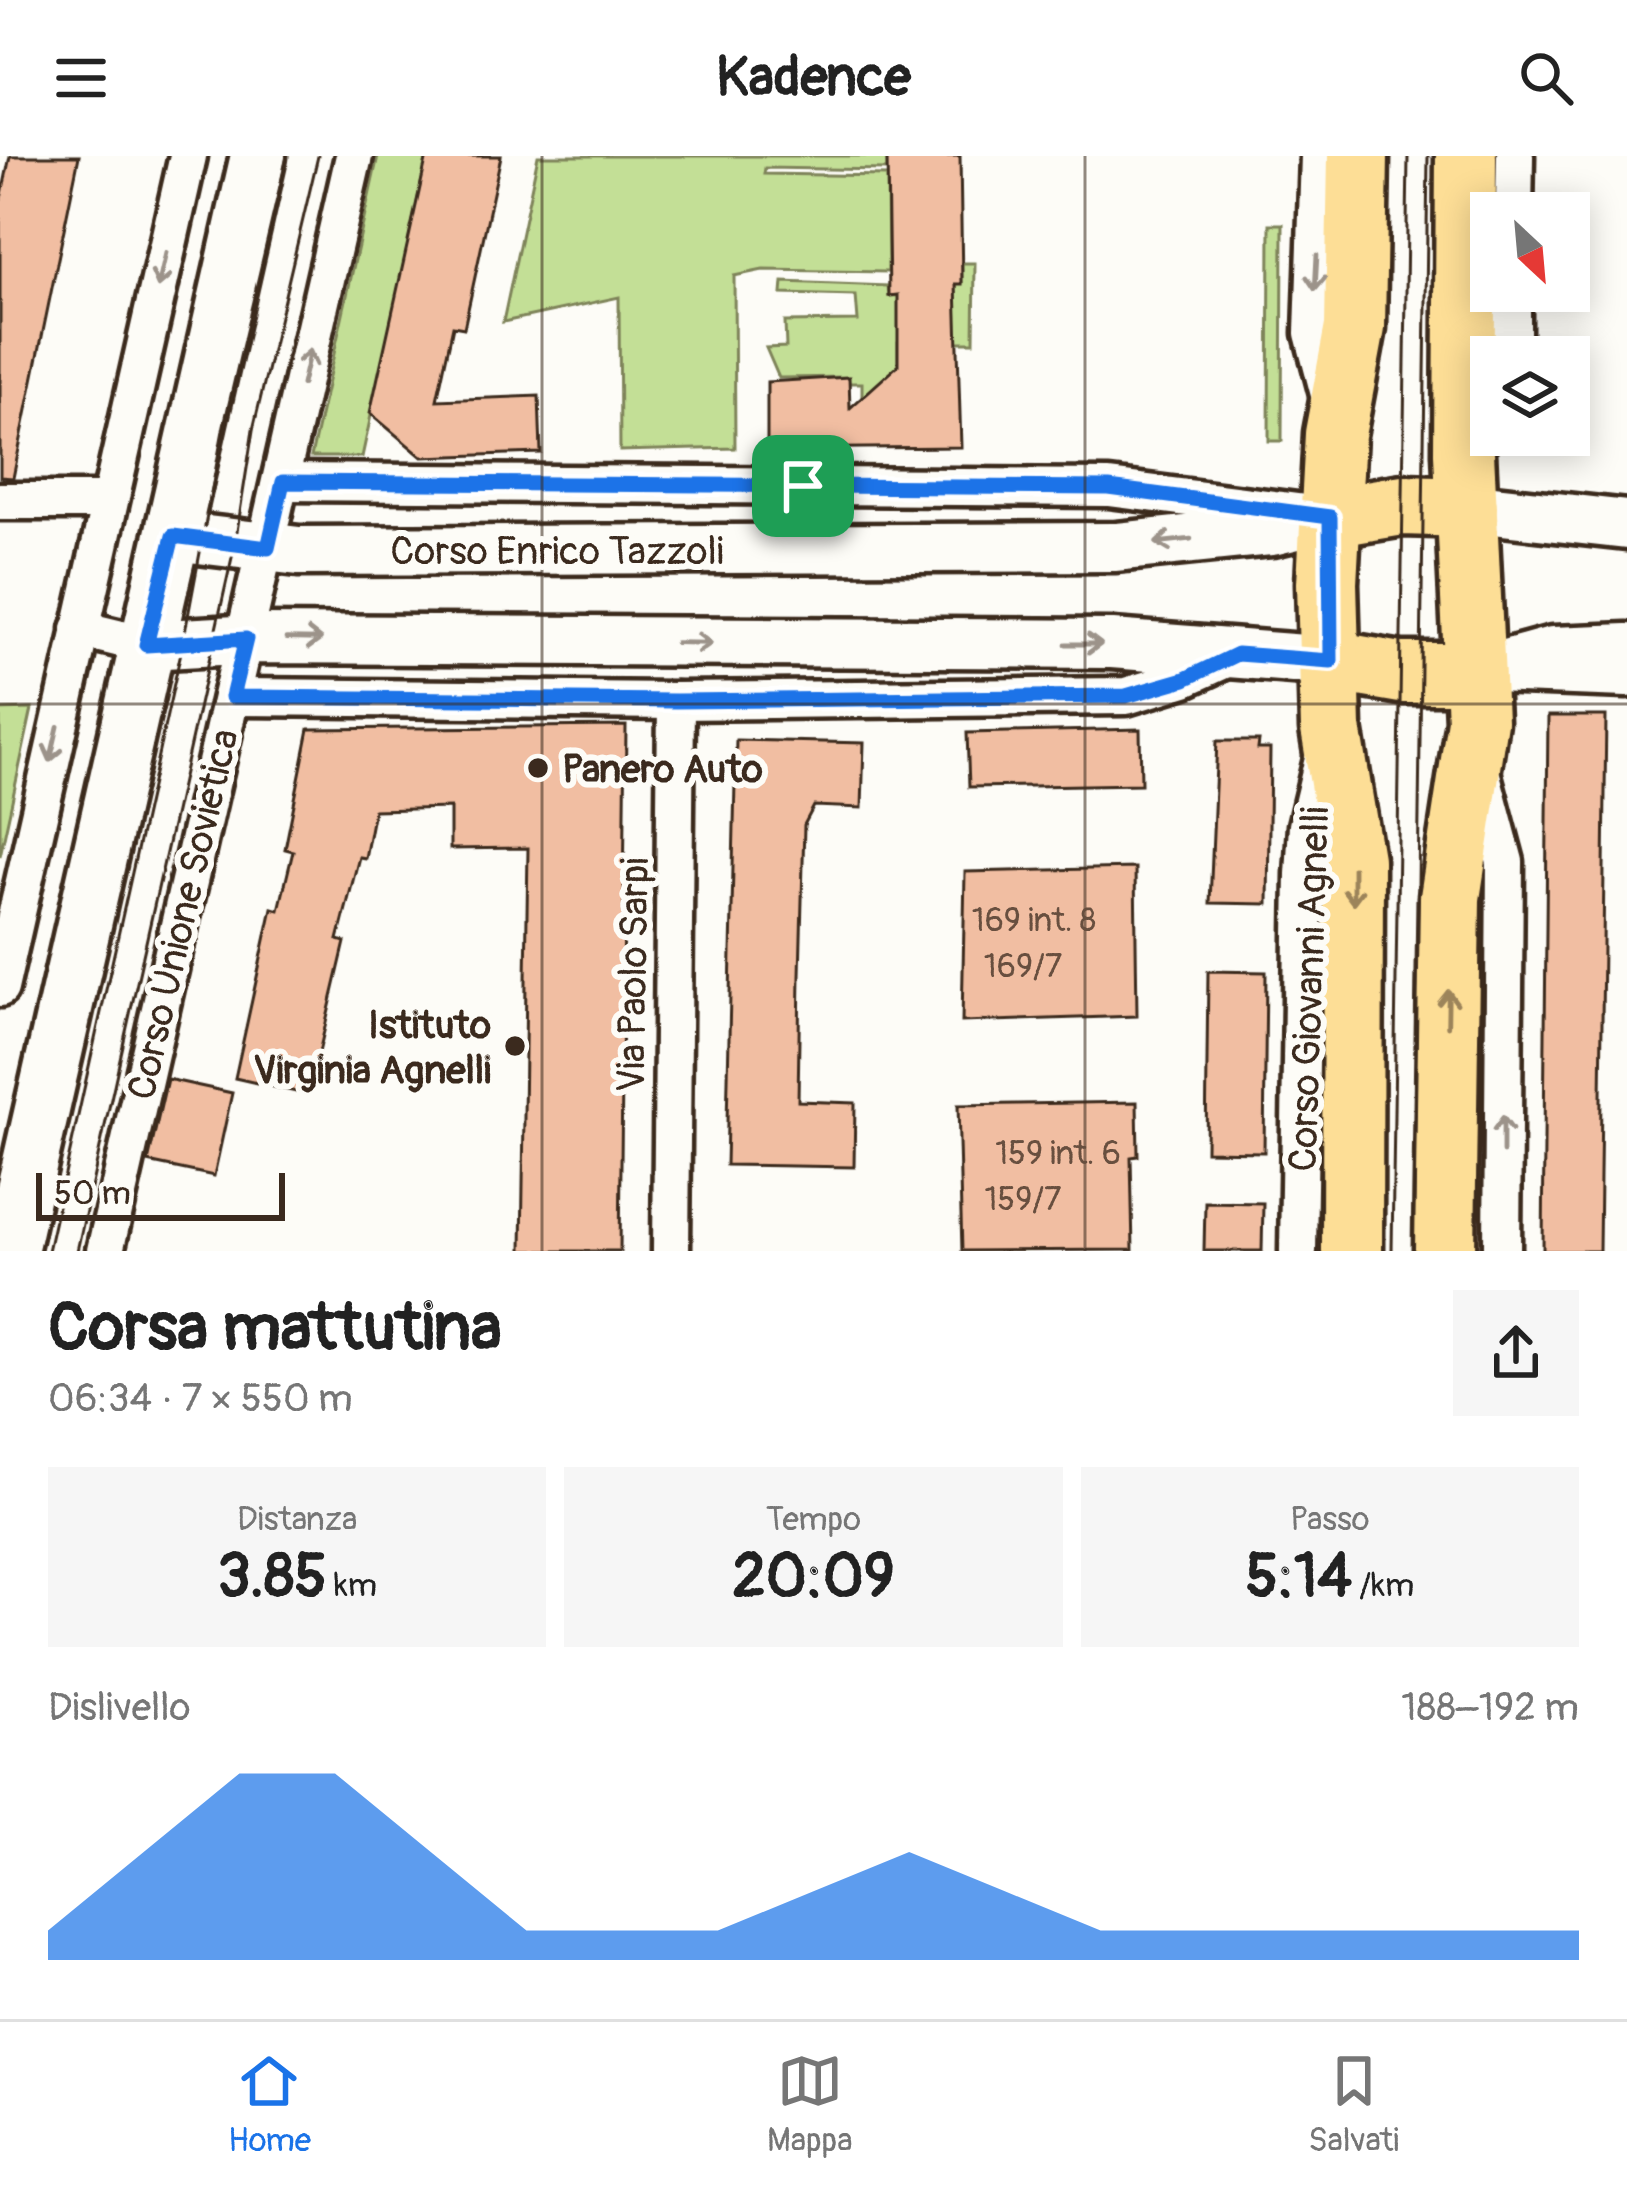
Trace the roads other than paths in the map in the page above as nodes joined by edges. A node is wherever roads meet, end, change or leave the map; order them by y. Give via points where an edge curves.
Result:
1 (188, 156) edge
2 (258, 156) edge
3 (354, 156) edge
4 (1319, 156) edge
5 (1358, 156) edge
6 (1466, 156) edge
7 (1515, 156) edge
8 (1514, 192) edge
9 (1337, 424) junction
10 (1470, 430) edge
11 (1465, 442) junction
12 (283, 482) junction
13 (0, 501) edge
14 (109, 502) junction
15 (1467, 507) junction
16 (1613, 516) edge
17 (1330, 517) junction
18 (173, 536) junction
19 (268, 548) junction
20 (80, 629) junction
21 (246, 639) junction
22 (146, 645) junction
23 (1627, 648) edge
24 (1237, 654) junction
25 (1331, 661) junction
26 (1473, 673) junction
27 (1627, 680) edge
28 (232, 697) junction
29 (676, 701) junction
30 (1331, 728) junction
31 (1474, 743) junction
32 (0, 988) edge
33 (10, 1251) edge
34 (105, 1251) edge
35 (671, 1251) edge
36 (1298, 1251) edge
37 (1352, 1251) edge
38 (1445, 1251) edge
39 (1502, 1251) edge

1 -> 14 street
2 - 18 main road
12 -> 3 street, Corso Unione Sovietica
4 -> 9 street via 1313,333
5 - 9 main road via 1355,327
6 - 11 main road
7 - 8 street
9 - 17 main road
10 - 11 street
11 - 15 main road
12 - 17 street, Corso Enrico Tazzoli via 1109,488
12 - 19 street, Corso Unione Sovietica
13 - 14 street
14 - 20 street
15 - 16 street
15 - 17 main road via 1403,505
15 - 26 main road
17 -> 19 street, Corso Enrico Tazzoli via 1116,547
17 - 25 main road, Corso Giovanni Agnelli
18 - 19 street, Corso Enrico Tazzoli
18 - 22 main road
19 - 21 street, Corso Unione Sovietica
20 - 22 street
20 -> 32 street
21 - 22 street
21 -> 24 street via 1112,644
21 - 28 street, Corso Unione Sovietica
22 - 33 main road
23 - 26 street via 1553,651
24 - 25 street
24 - 29 street via 1126,696
25 - 26 main road via 1401,673
25 - 30 main road, Corso Giovanni Agnelli
26 - 27 street
26 - 31 main road
28 - 29 street
28 - 34 street, Corso Unione Sovietica
29 - 35 street, Via Paolo Sarpi
30 - 36 street, Corso Giovanni Agnelli via 1307,826
30 -> 37 main road, Corso Giovanni Agnelli via 1353,860
38 -> 31 main road via 1450,898
39 -> 31 street via 1505,862

